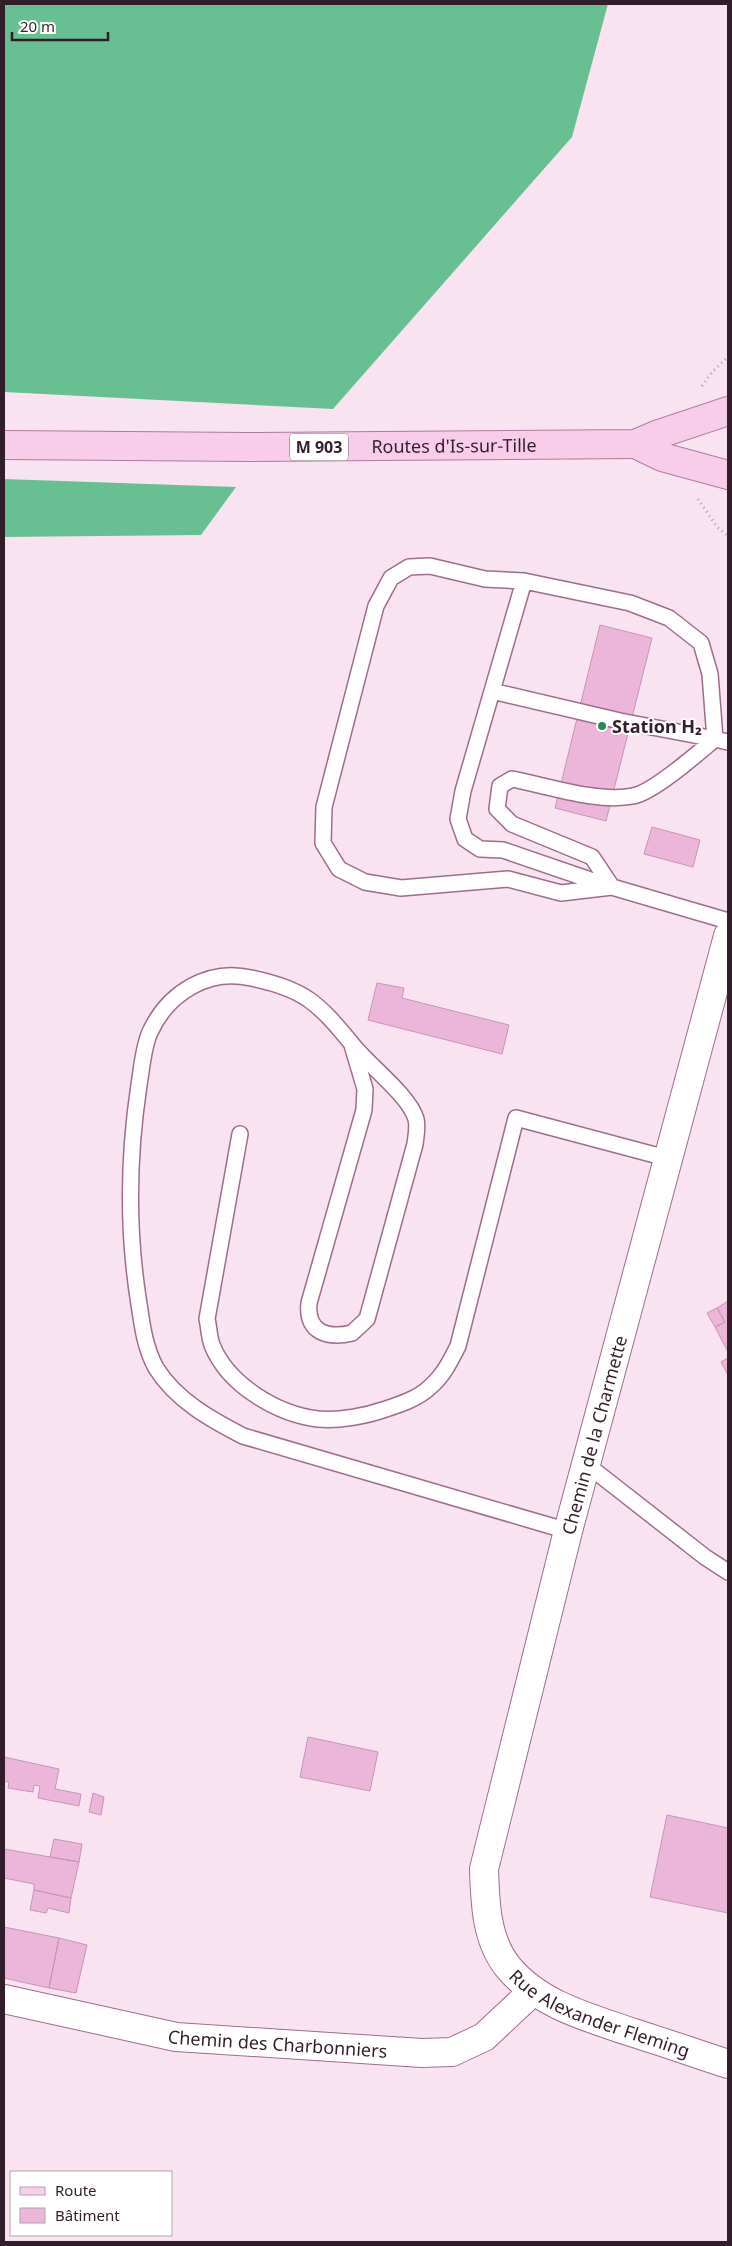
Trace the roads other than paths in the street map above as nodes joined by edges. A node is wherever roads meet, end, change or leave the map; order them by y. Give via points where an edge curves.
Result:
1 (728, 411) edge
2 (635, 444) junction
3 (4, 445) edge
4 (728, 475) edge
5 (524, 580) junction
6 (492, 691) junction
7 (722, 741) edge
8 (612, 887) junction
9 (728, 920) edge
10 (728, 936) edge
11 (723, 978) edge
12 (352, 1045) junction
13 (240, 1134) dead end
14 (670, 1159) junction
15 (586, 1464) junction
16 (568, 1531) junction
17 (728, 1572) edge
18 (492, 1938) joint
19 (534, 1991) junction
20 (4, 1998) edge
21 (728, 2064) edge

1 - 2 main road, Routes d'Is-sur-Tille / M 903
2 - 3 main road, Routes d'Is-sur-Tille / M 903
2 - 4 main road, Routes d'Is-sur-Tille / M 903 via 662,457
5 - 6 lane
5 - 7 lane via 630,603 670,618 701,643
5 - 8 lane via 485,579 430,566 409,567 391,578 376,606 324,807 323,843 339,869 365,882 401,888 508,879 561,893
6 - 7 lane
6 - 8 lane via 463,791 458,819 465,839 480,849 502,850
7 - 8 lane via 634,796 585,796 512,779 500,786 497,809 512,824 592,857
8 - 9 lane
10 - 11 street, Chemin de la Charmette
11 - 14 street, Chemin de la Charmette
12 - 12 lane via 365,1089 364,1110 308,1308 312,1324 329,1335 352,1333 366,1319 417,1132 417,1121 410,1105
12 - 16 lane via 335,1022 309,998 293,989 242,976 210,978 193,985 179,994 158,1018 145,1048 133,1127 129,1194 132,1263 143,1334 155,1366 181,1398 243,1436
13 - 14 lane via 207,1318 212,1345 224,1365 265,1401 318,1419 346,1418 403,1404 430,1388 447,1369 458,1346 516,1118
14 - 15 street, Chemin de la Charmette
15 - 16 street, Chemin de la Charmette
15 - 17 lane
16 - 18 street, Chemin de la Charmette via 484,1869 484,1903
18 - 19 street, Rue Alexander Fleming via 508,1967
19 - 20 street, Chemin des Charbonniers via 484,2037 452,2052 422,2053 176,2037
19 - 21 street, Rue Alexander Fleming via 573,2012

